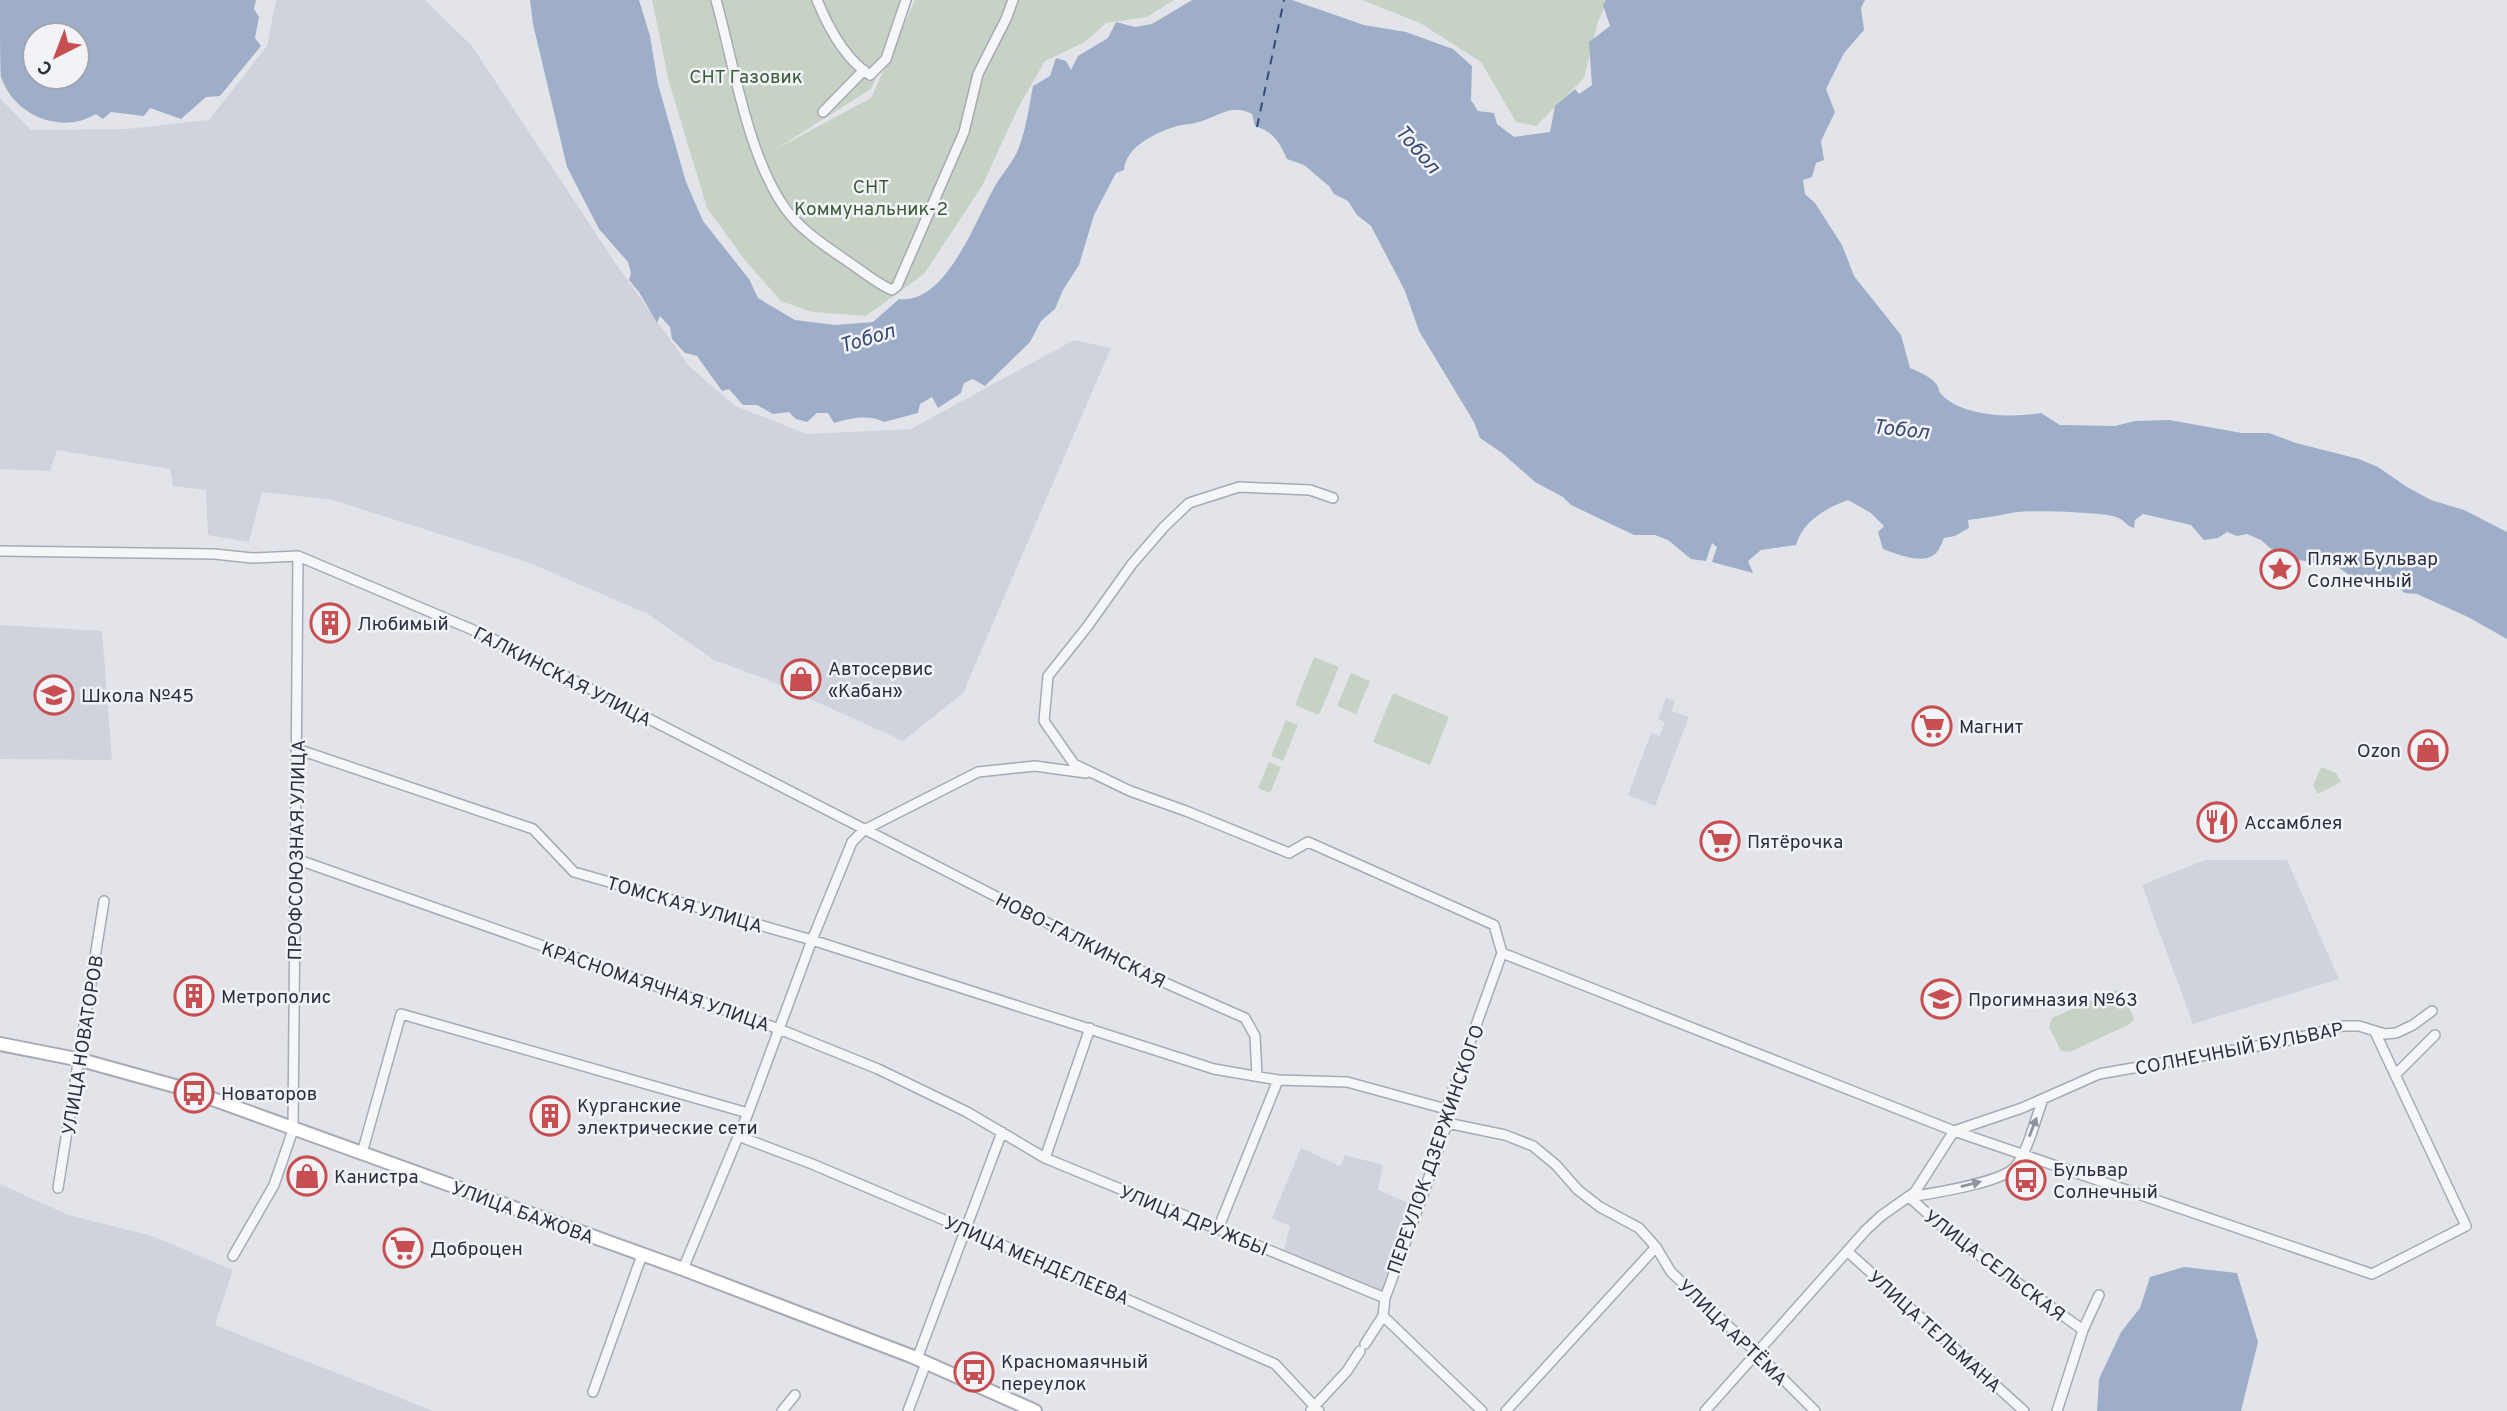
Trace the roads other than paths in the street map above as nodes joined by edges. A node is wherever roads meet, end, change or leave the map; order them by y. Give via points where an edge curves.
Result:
1 (716, 0) edge
2 (817, 0) edge
3 (906, 0) edge
4 (1013, 0) edge
5 (864, 70) junction
6 (823, 113) dead end
7 (1333, 498) dead end
8 (0, 551) edge
9 (298, 556) junction
10 (297, 749) junction
11 (1095, 774) junction
12 (864, 830) junction
13 (296, 859) junction
14 (104, 901) dead end
15 (813, 940) junction
16 (1502, 953) junction
17 (2432, 1011) dead end
18 (1090, 1028) junction
19 (779, 1029) junction
20 (2375, 1032) junction
21 (2435, 1035) dead end
22 (0, 1044) edge
23 (80, 1060) junction
24 (2395, 1075) junction
25 (1257, 1076) junction
26 (1278, 1080) junction
27 (2043, 1100) junction
28 (1446, 1109) junction
29 (748, 1113) junction
30 (1447, 1123) junction
31 (293, 1130) junction
32 (1954, 1131) junction
33 (1004, 1134) junction
34 (738, 1136) junction
35 (362, 1153) junction
36 (2022, 1154) junction
37 (1045, 1158) junction
38 (58, 1188) dead end
39 (1909, 1197) junction
40 (965, 1229) junction
41 (1218, 1229) junction
42 (1656, 1247) junction
43 (1847, 1251) junction
44 (642, 1255) junction
45 (233, 1256) dead end
46 (683, 1269) junction
47 (2099, 1295) dead end
48 (1385, 1298) junction
49 (1382, 1316) junction
50 (2083, 1330) junction
51 (1757, 1353) junction
52 (922, 1361) junction
53 (593, 1392) dead end
54 (794, 1395) dead end
55 (1314, 1410) edge
56 (782, 1411) edge
57 (908, 1411) edge
58 (1035, 1411) edge
59 (1482, 1411) edge
60 (1506, 1411) edge
61 (1705, 1411) edge
62 (1815, 1411) edge
63 (2024, 1411) edge
64 (2057, 1411) edge

1 - 4 street via 742,103 779,198 816,239 892,290 964,132 978,74
2 - 5 street via 832,32
3 - 5 street via 886,59 873,74
5 - 6 street
7 - 11 street via 1310,490 1239,487 1189,503 1132,564 1048,676 1044,721 1074,764
8 - 9 street, ГАЛКИНСКАЯ УЛИЦА
9 - 10 street, ПРОФСОЮЗНАЯ УЛИЦА
9 - 12 street, ГАЛКИНСКАЯ УЛИЦА via 485,635
10 - 13 street, ПРОФСОЮЗНАЯ УЛИЦА
10 - 15 street, ТОМСКАЯ УЛИЦА via 533,829 574,872
11 - 12 street via 1035,766 978,772
11 - 16 street via 1289,853 1308,842 1494,925
12 - 15 street via 852,842
12 - 25 street, НОВО-ГАЛКИНСКАЯ via 1161,981 1245,1018 1255,1036
13 - 19 street, КРАСНОМАЯЧНАЯ УЛИЦА
13 - 31 street, ПРОФСОЮЗНАЯ УЛИЦА
14 - 23 street, УЛИЦА НОВАТОРОВ
15 - 18 street, ТОМСКАЯ УЛИЦА
15 - 19 street
16 - 28 street, ПЕРЕУЛОК ДЗЕРЖИНСКОГО
16 - 32 street
17 - 20 street, СОЛНЕЧНЫЙ БУЛЬВАР via 2396,1033
18 - 25 street via 1214,1069
18 - 37 street
19 - 29 street
19 - 33 street, КРАСНОМАЯЧНАЯ УЛИЦА via 878,1069
20 - 24 street
20 - 27 street, СОЛНЕЧНЫЙ БУЛЬВАР via 2343,1026 2286,1041 2099,1074
21 - 24 street
22 - 23 main road, УЛИЦА БАЖОВА
23 - 31 main road, УЛИЦА БАЖОВА via 181,1088
23 - 38 street, УЛИЦА НОВАТОРОВ
24 - 36 street via 2466,1226 2372,1274
25 - 26 street
26 - 28 street via 1347,1082
26 - 41 street
27 - 32 street, СОЛНЕЧНЫЙ БУЛЬВАР
36 -> 27 street
28 - 30 street, ПЕРЕУЛОК ДЗЕРЖИНСКОГО
29 - 34 street
29 - 35 street via 401,1014
30 - 42 street, УЛИЦА АРТЁМА via 1533,1146 1578,1190 1639,1228
30 - 48 street, ПЕРЕУЛОК ДЗЕРЖИНСКОГО
31 - 35 main road, УЛИЦА БАЖОВА
31 - 45 street, ПРОФСОЮЗНАЯ УЛИЦА via 274,1185
32 - 36 street
32 - 39 street
33 - 37 street, УЛИЦА ДРУЖБЫ
33 - 40 street
34 - 40 street, УЛИЦА МЕНДЕЛЕЕВА
34 - 46 street
35 - 44 main road, УЛИЦА БАЖОВА
39 -> 36 street via 2002,1177 2014,1169
37 - 41 street, УЛИЦА ДРУЖБЫ
39 - 43 street via 1881,1216
39 - 50 street, УЛИЦА СЕЛЬСКАЯ via 1954,1237
40 - 52 street
40 - 55 street, УЛИЦА МЕНДЕЛЕЕВА via 1275,1364
41 - 48 street, УЛИЦА ДРУЖБЫ
42 - 51 street, УЛИЦА АРТЁМА via 1671,1272
42 - 60 street
43 - 51 street
43 - 63 street, УЛИЦА ТЕЛЬМАНА
44 - 46 main road, УЛИЦА БАЖОВА
44 - 53 street
46 - 52 main road, УЛИЦА БАЖОВА
47 - 50 street
48 - 49 street, ПЕРЕУЛОК ДЗЕРЖИНСКОГО
49 - 55 street, ПЕРЕУЛОК ДЗЕРЖИНСКОГО via 1347,1371
49 - 59 street
50 - 64 street
51 - 61 street
51 - 62 street, УЛИЦА АРТЁМА
52 - 57 street
52 - 58 main road, УЛИЦА БАЖОВА
54 - 56 street

